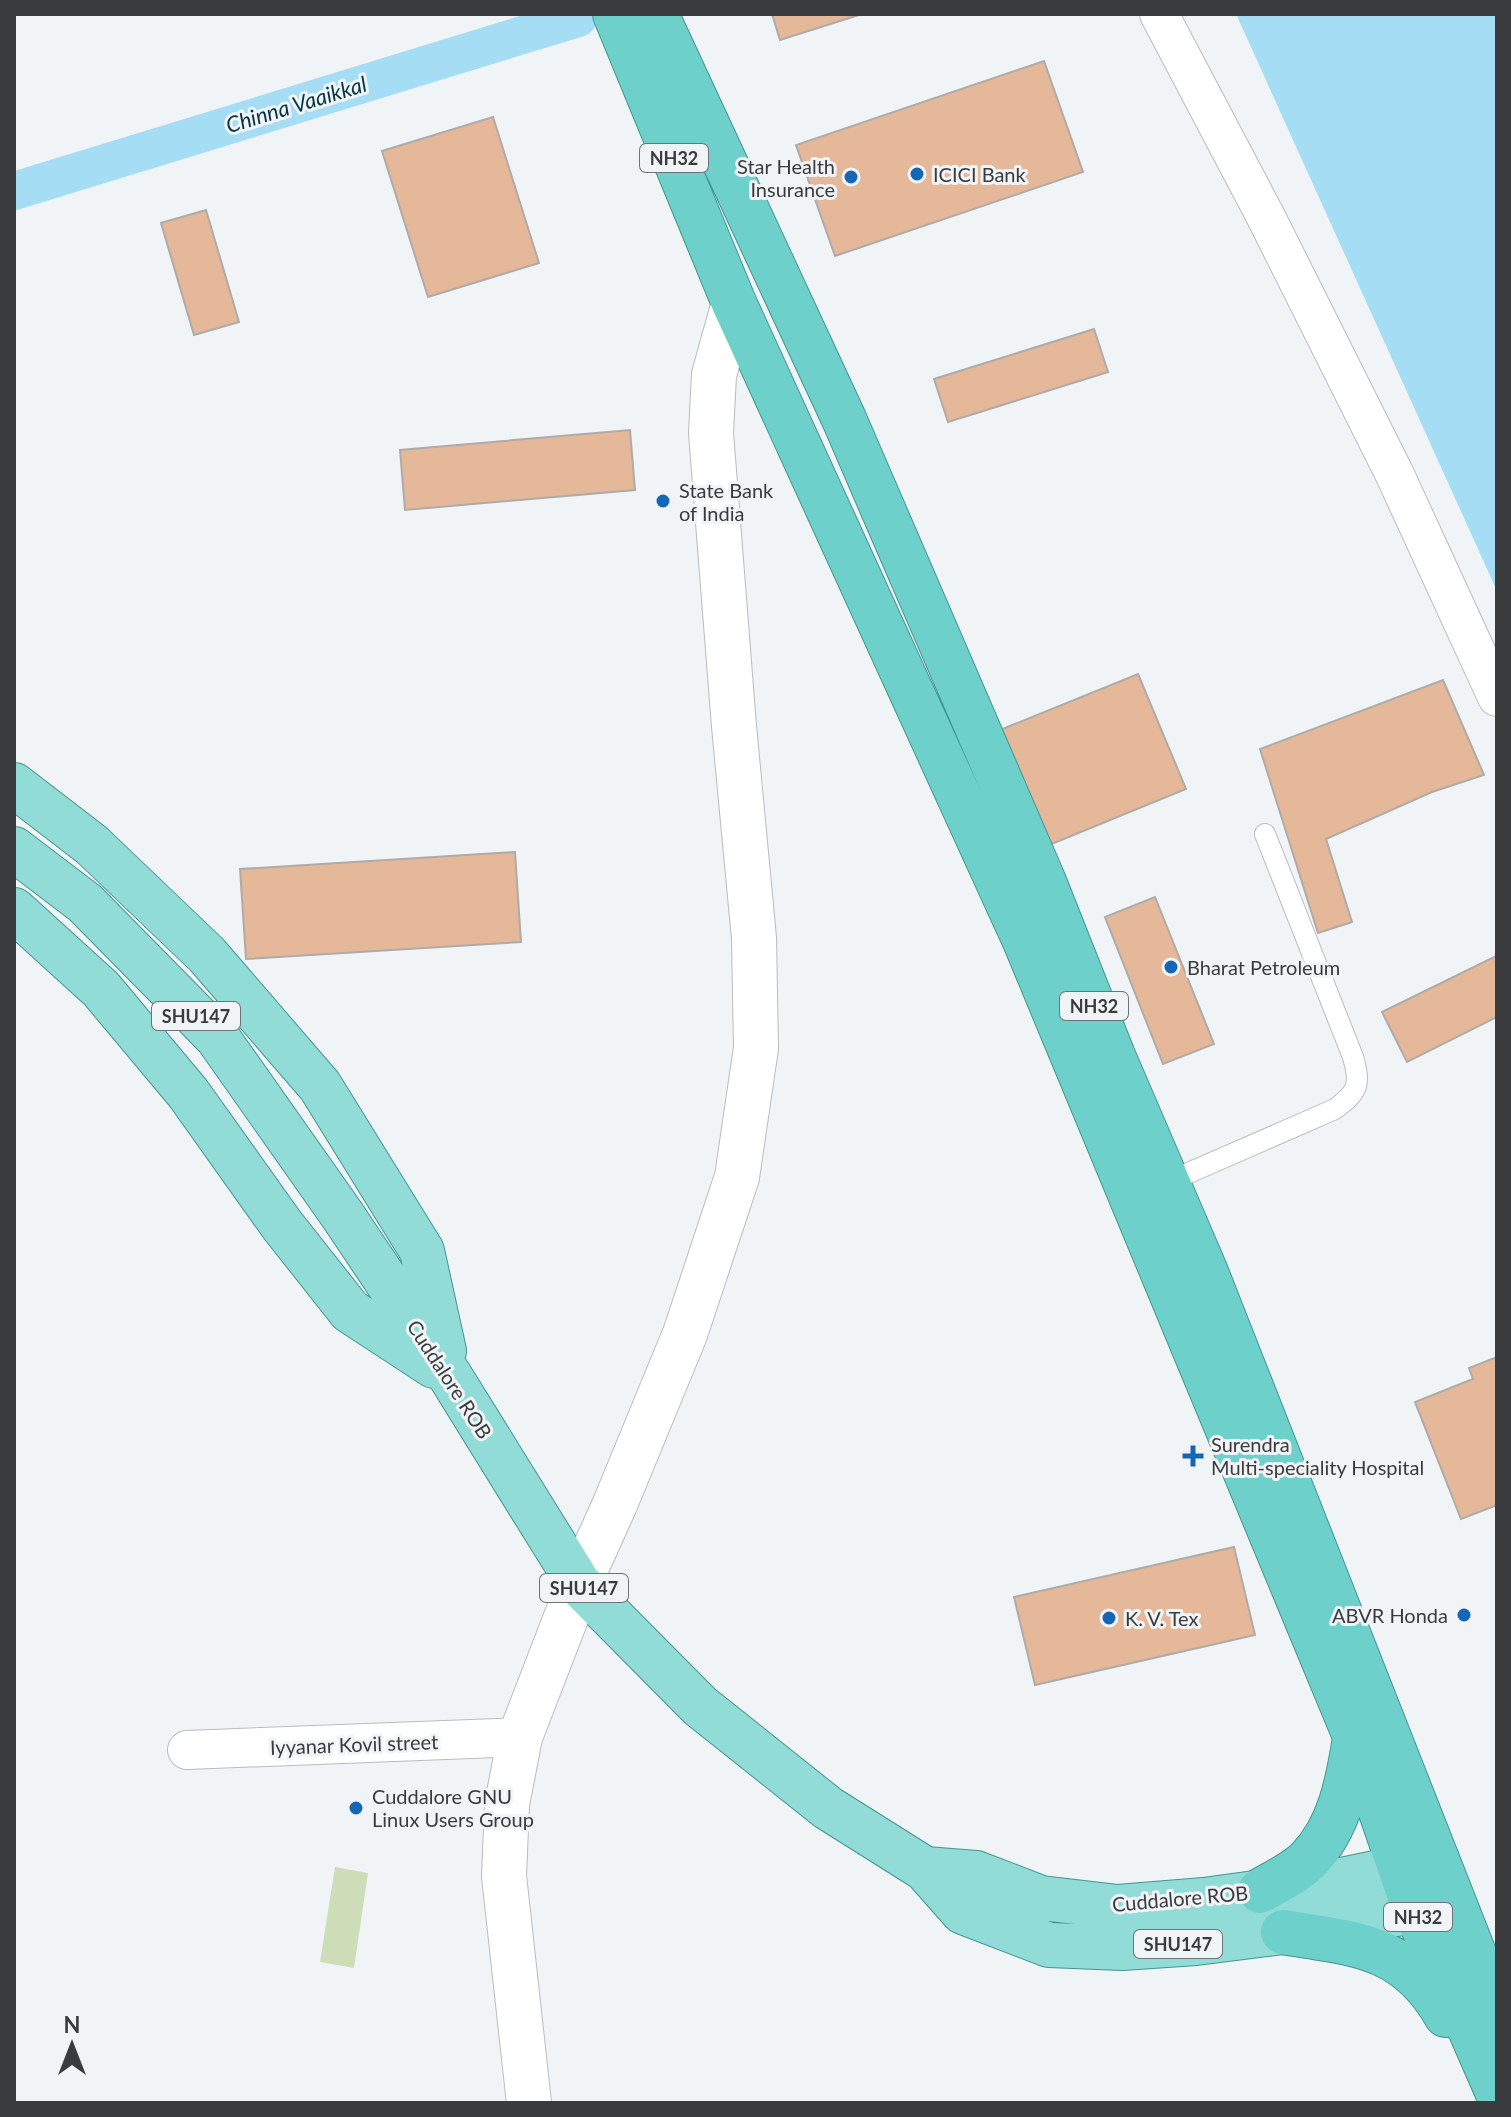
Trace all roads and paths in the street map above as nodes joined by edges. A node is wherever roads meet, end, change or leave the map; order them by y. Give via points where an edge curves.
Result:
1 (615, 14) edge
2 (656, 14) edge
3 (1159, 14) edge
4 (734, 303) junction
5 (1497, 697) edge
6 (14, 785) edge
7 (1265, 834) dead end
8 (14, 849) edge
9 (14, 910) edge
10 (1168, 1182) junction
11 (450, 1376) junction
12 (579, 1584) junction
13 (1355, 1736) junction
14 (520, 1737) junction
15 (187, 1750) dead end
16 (1419, 1863) junction
17 (925, 1869) junction
18 (1260, 1891) junction
19 (1434, 1906) junction
20 (1283, 1932) junction
21 (1497, 2012) edge
22 (1490, 2072) edge
23 (529, 2103) edge

1 - 4 highway, NH32
2 - 10 highway, NH32 via 869,476
3 - 5 street via 1395,475
4 - 12 street via 714,375 711,433 754,938 756,1048 737,1177 694,1306
4 - 13 highway, NH32 via 1025,941
6 - 11 main road via 92,845 207,955 320,1086 422,1251
7 - 10 lane via 1359,1079 1351,1097 1335,1109
8 - 11 main road, Cuddalore ROB / SHU147 via 85,903 217,1037
9 - 11 main road via 111,1000 188,1093 350,1311
10 - 16 highway, NH32 via 1287,1476
11 - 12 main road, Cuddalore ROB / SHU147
12 - 14 street
12 - 17 main road, Cuddalore ROB / SHU147 via 700,1706 828,1808
13 - 16 highway, NH32
13 - 18 highway via 1347,1788 1331,1830 1307,1861
14 - 15 street, Iyyanar Kovil street
14 - 23 street via 507,1804 504,1876
16 - 18 main road, Cuddalore ROB / SHU147
16 - 19 highway, NH32
17 - 18 main road, Cuddalore ROB / SHU147 via 976,1873 1041,1898 1118,1907
17 - 20 main road, Cuddalore ROB / SHU147 via 963,1912 1049,1945 1122,1948
19 - 20 main road, Cuddalore ROB / SHU147
19 - 21 highway, NH32
19 - 22 highway, NH32
20 - 22 highway via 1362,1945 1393,1958 1418,1976

